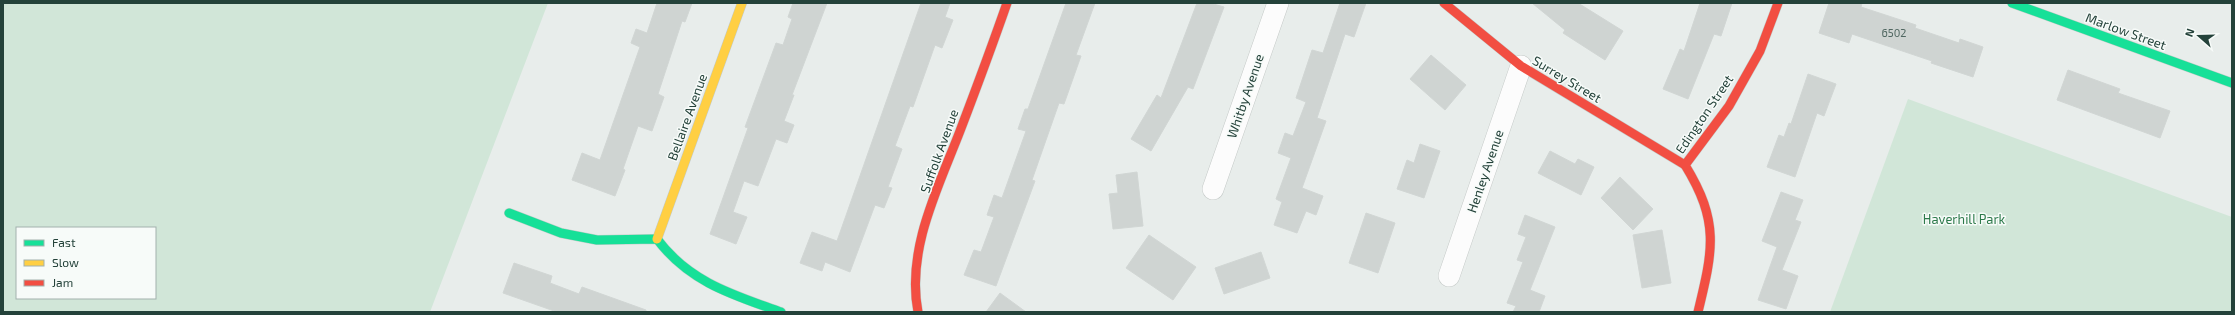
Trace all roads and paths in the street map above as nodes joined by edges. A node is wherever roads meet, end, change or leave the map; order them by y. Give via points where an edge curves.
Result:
1 (742, 3) edge
2 (1008, 3) edge
3 (1278, 3) edge
4 (1444, 3) edge
5 (1778, 3) edge
6 (2012, 3) edge
7 (1521, 66) junction
8 (2232, 83) edge
9 (1685, 165) junction
10 (1213, 189) dead end
11 (509, 213) dead end
12 (657, 239) junction
13 (1449, 276) dead end
14 (781, 312) edge
15 (918, 312) edge
16 (1698, 312) edge

1 - 12 street, Bellaire Avenue
2 - 15 street, Suffolk Avenue via 932,205 919,248 914,281
3 - 10 street, Whitby Avenue
4 - 7 street, Surrey Street
5 - 9 street, Edington Street via 1760,51 1729,106
6 - 8 street, Marlow Street
7 - 9 street, Surrey Street
7 - 13 street, Henley Avenue
9 - 16 street, Edington Street via 1702,195 1708,217 1711,250
11 - 12 street via 561,233 597,240
12 - 14 street via 683,269 725,291

